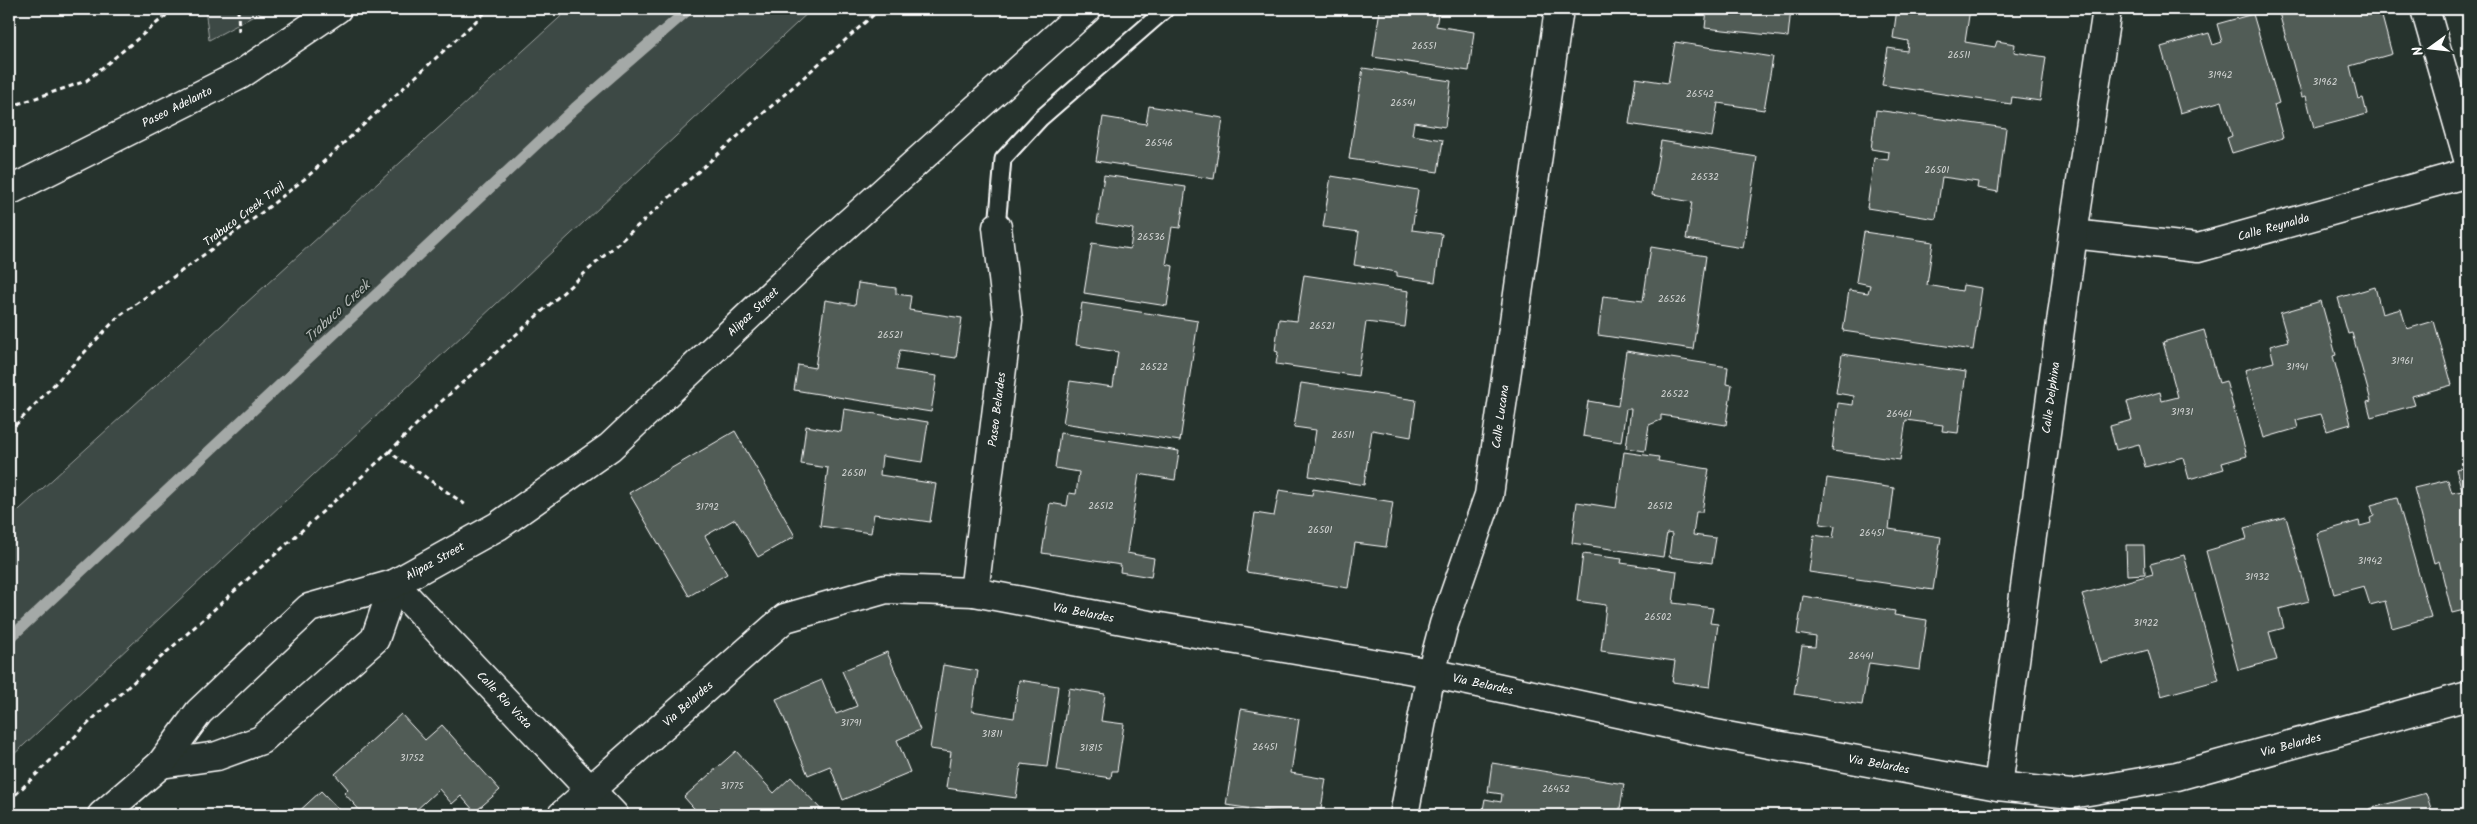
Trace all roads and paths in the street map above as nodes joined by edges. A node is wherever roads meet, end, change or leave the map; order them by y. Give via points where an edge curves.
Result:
1 (174, 9) edge
2 (337, 9) edge
3 (489, 9) edge
4 (880, 9) edge
5 (1087, 9) edge
6 (1166, 9) edge
7 (1559, 9) edge
8 (2107, 9) edge
9 (2425, 9) edge
10 (9, 107) edge
11 (2468, 159) edge
12 (2468, 173) edge
13 (9, 191) edge
14 (997, 227) joint
15 (2073, 234) junction
16 (9, 432) edge
17 (389, 452) junction
18 (498, 526) junction
19 (394, 584) junction
20 (974, 592) junction
21 (1431, 673) junction
22 (2468, 696) edge
23 (161, 764) junction
24 (1998, 786) junction
25 (590, 790) junction
26 (9, 801) edge
27 (102, 815) edge
28 (562, 815) edge
29 (614, 815) edge
30 (1404, 815) edge

1 - 10 path via 86,81
2 - 13 street, Paseo Adelanto via 240,75
3 - 16 path, Trabuco Creek Trail via 307,177 118,316
4 - 17 path via 424,417
5 - 18 street, Alipaz Street via 814,255 610,446
6 - 14 lane via 1040,118 1002,159
7 - 21 street, Calle Lucana via 1489,495 1444,624
8 - 15 street, Calle Delphina
9 - 11 street
12 - 15 street, Calle Reynalda via 2198,248
14 - 20 street, Paseo Belardes via 1008,320
15 - 24 street, Calle Delphina
17 - 18 path
17 - 26 path via 99,713
18 - 19 street, Alipaz Street
19 - 23 street, Alipaz Street via 309,608 199,712
19 - 23 street, Alipaz Street via 375,639 261,740 217,756
19 - 25 street, Calle Rio Vista
20 - 21 street, Via Belardes
20 - 25 street, Via Belardes via 886,589 786,618
21 - 24 street, Via Belardes via 1705,732
21 - 30 street, Calle Lucana
22 - 24 street, Via Belardes via 2178,776 2071,794
23 - 27 street, Alipaz Street
25 - 28 street, Via Belardes
25 - 29 street, Calle Rio Vista

